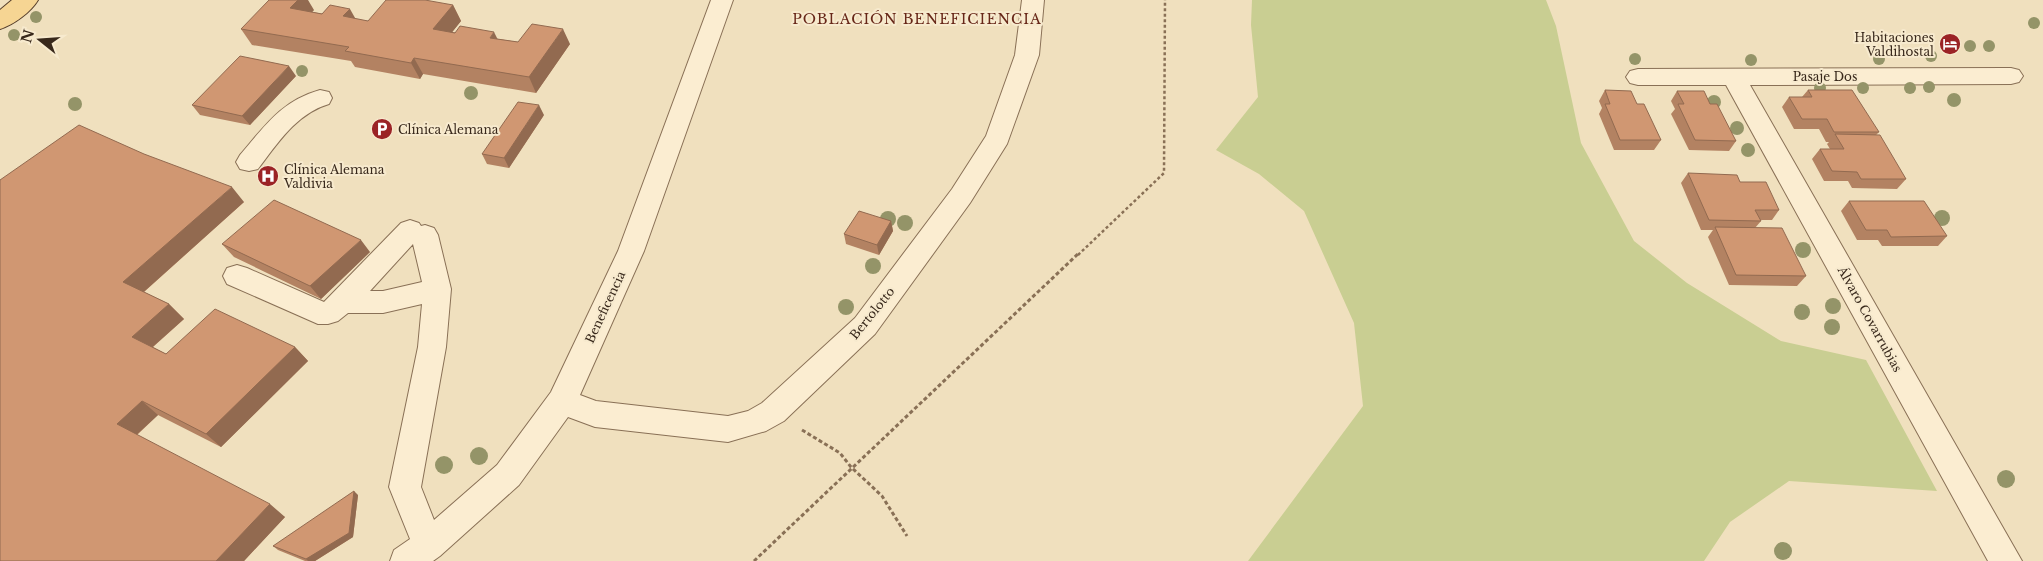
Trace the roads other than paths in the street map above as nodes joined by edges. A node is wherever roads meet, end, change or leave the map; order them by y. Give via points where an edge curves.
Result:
1 (27, 0) edge
2 (722, 0) edge
3 (1033, 0) edge
4 (0, 20) edge
5 (2011, 76) dead end
6 (1638, 77) dead end
7 (1734, 77) junction
8 (320, 98) dead end
9 (248, 162) dead end
10 (237, 276) dead end
11 (437, 289) junction
12 (343, 302) junction
13 (562, 401) junction
14 (417, 553) edge
15 (2006, 561) edge

1 - 4 main road
2 - 13 street, Beneficencia via 631,250
3 - 13 street, Bertolotto via 1027,55 998,138 865,326 773,412 755,422 728,429 595,414
5 - 7 street, Pasaje Dos
6 - 7 street, Pasaje Dos
7 - 15 street, Álvaro Covarrubias
8 - 9 street via 308,101 296,110
10 - 12 street via 318,313 328,312
11 - 12 street via 383,302
11 - 12 street via 417,232
11 - 14 street via 432,346 405,487
13 - 14 street, Beneficencia via 508,474

